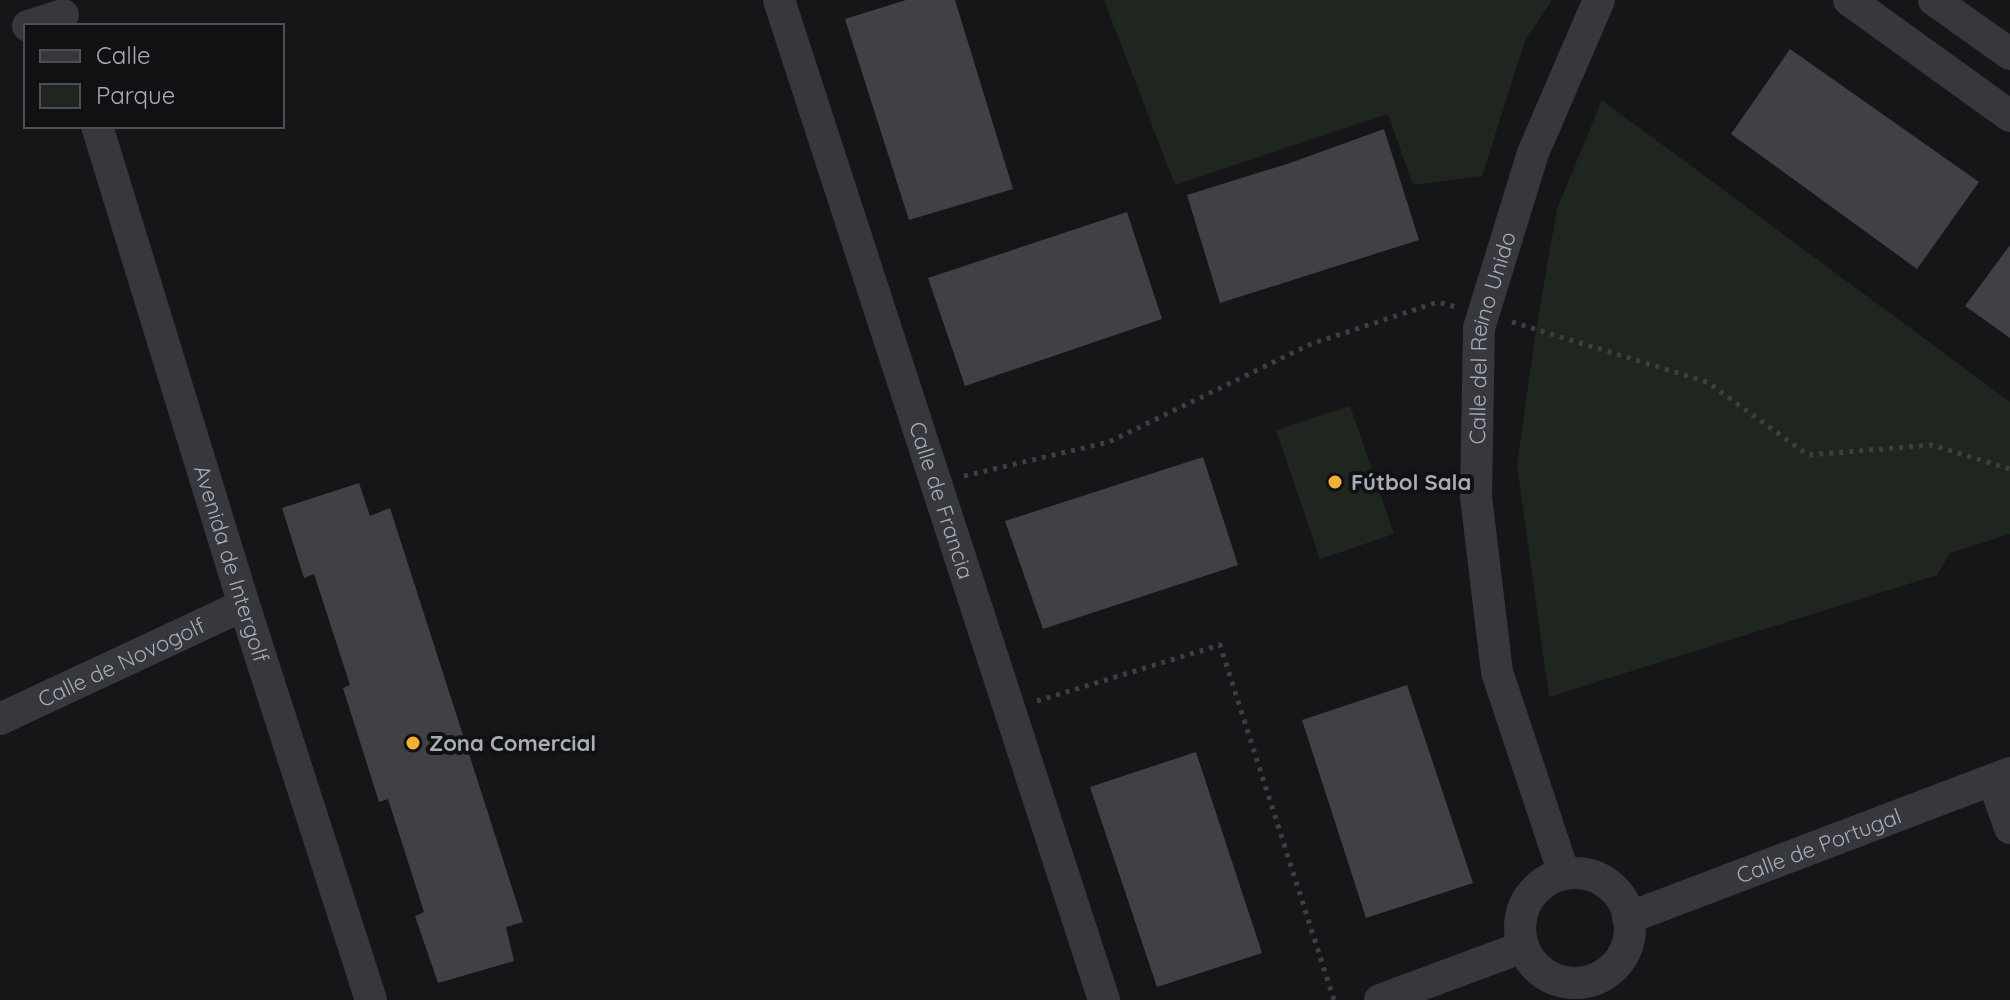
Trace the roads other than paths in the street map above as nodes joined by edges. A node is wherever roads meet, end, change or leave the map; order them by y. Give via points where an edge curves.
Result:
1 (779, 0) edge
2 (1599, 0) edge
3 (1849, 0) edge
4 (1934, 0) edge
5 (62, 14) edge
6 (33, 24) edge
7 (24, 27) edge
8 (0, 35) edge
9 (2010, 54) edge
10 (2010, 116) edge
11 (98, 128) edge
12 (244, 605) junction
13 (0, 719) edge
14 (2001, 777) edge
15 (2010, 828) edge
16 (1564, 874) junction
17 (1628, 918) junction
18 (1523, 947) junction
19 (1601, 989) edge
20 (371, 1000) edge
21 (1104, 1000) edge
22 (1380, 1000) edge

1 - 21 street, Calle de Francia
2 - 16 street, Calle del Reino Unido via 1533,153 1479,328 1476,497 1497,672
3 - 10 street
4 - 9 street
5 - 6 street
7 - 8 street
11 - 12 street, Avenida de Intergolf
12 - 13 street, Calle de Novogolf
12 - 20 street, Avenida de Intergolf
14 - 15 street
14 - 17 street, Calle de Portugal
16 - 17 street via 1583,874 1610,886
16 - 18 street via 1534,891 1524,908
17 - 19 street via 1623,955
18 - 19 street via 1543,973
18 - 22 street

